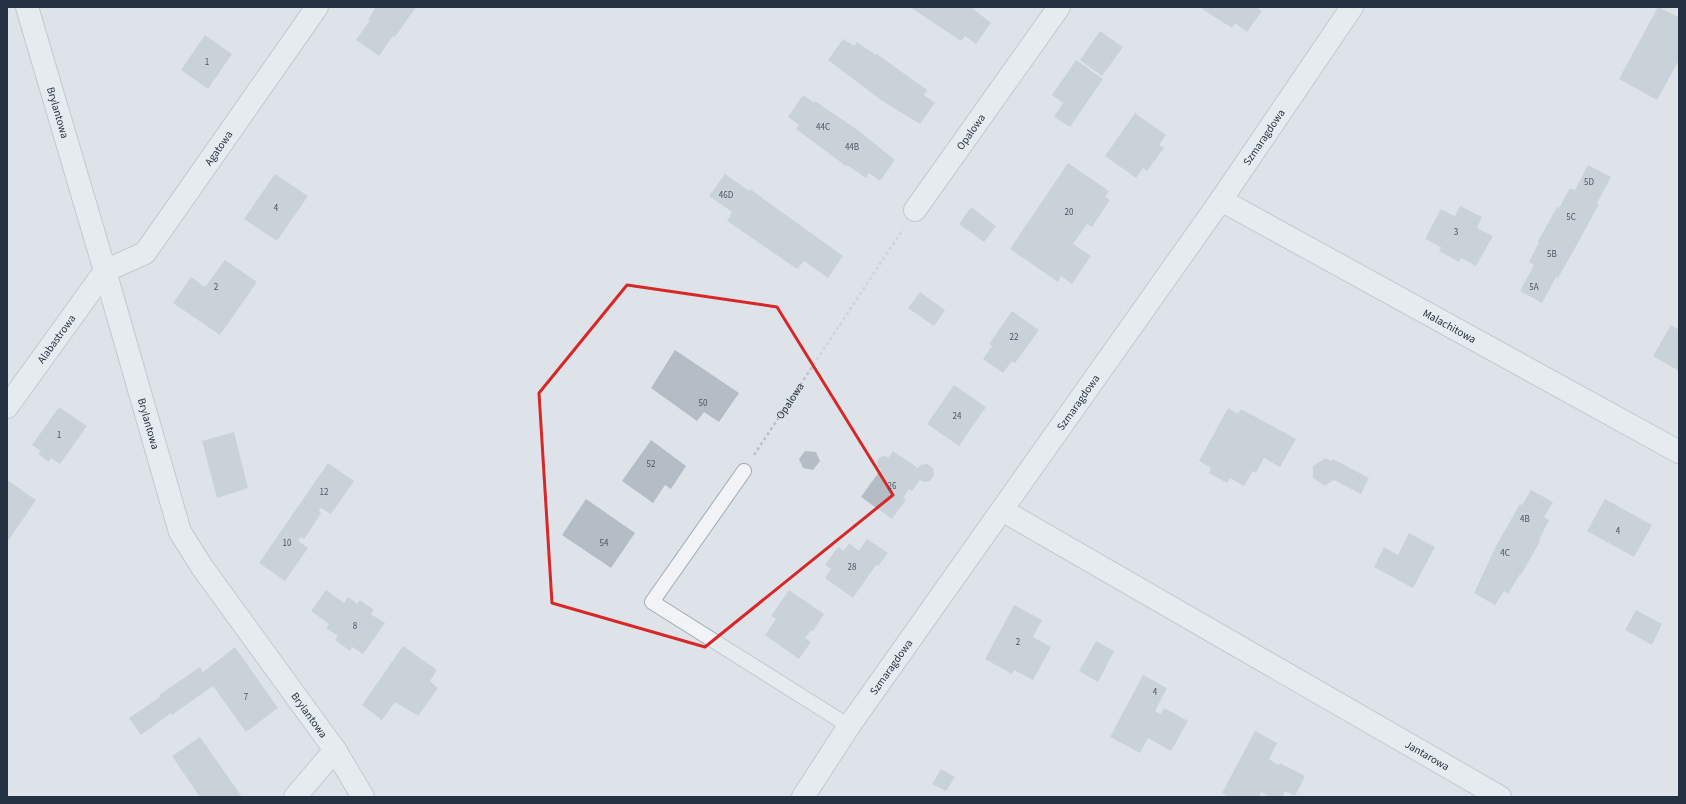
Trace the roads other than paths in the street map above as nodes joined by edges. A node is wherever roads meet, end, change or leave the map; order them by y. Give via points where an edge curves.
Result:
1 (27, 7) edge
2 (317, 7) edge
3 (1059, 7) edge
4 (1352, 7) edge
5 (1221, 200) junction
6 (915, 210) road end
7 (105, 271) junction
8 (7, 407) edge
9 (1679, 452) edge
10 (744, 471) road end
11 (1002, 510) junction
12 (849, 726) junction
13 (335, 750) junction
14 (295, 797) edge
15 (363, 797) edge
16 (803, 797) edge
17 (1500, 797) edge

1 - 7 street, Brylantowa
2 - 7 street, Agatowa via 145,253
3 - 6 street, Opalowa
4 - 5 street, Szmaragdowa
5 - 9 street, Malachitowa
5 - 11 street, Szmaragdowa
7 - 8 street, Alabastrowa
7 - 13 street, Brylantowa via 180,532 202,567
10 - 12 lane via 652,602
11 - 12 street, Szmaragdowa
11 - 17 street, Jantarowa
12 - 16 street, Szmaragdowa
13 - 14 street
13 - 15 street, Brylantowa

